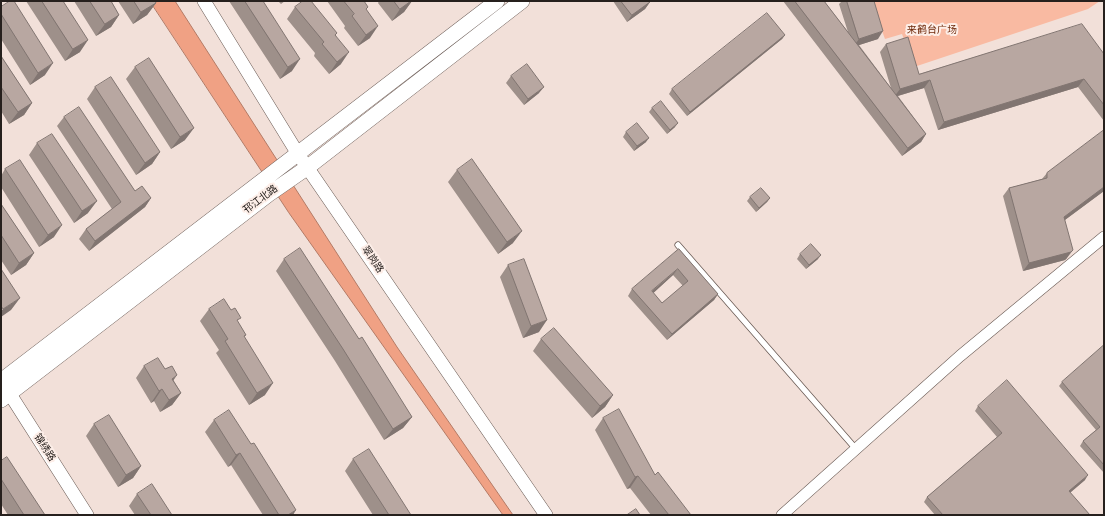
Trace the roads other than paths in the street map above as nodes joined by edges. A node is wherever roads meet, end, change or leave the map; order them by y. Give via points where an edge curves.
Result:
1 (204, 1) edge
2 (497, 1) edge
3 (522, 1) edge
4 (298, 154) junction
5 (308, 167) junction
6 (289, 170) junction
7 (264, 189) junction
8 (1104, 237) edge
9 (678, 245) dead end
10 (1, 381) edge
11 (5, 397) edge
12 (856, 449) junction
13 (87, 515) edge
14 (546, 515) edge
15 (782, 515) edge

1 - 4 street, 翠岗路
2 - 4 main road, 邗江北路
3 - 5 main road, 邗江北路
4 - 5 street, 翠岗路
4 - 6 main road, 邗江北路
5 - 6 main road, 邗江北路
5 - 14 street, 翠岗路
6 - 7 main road, 邗江北路
7 - 10 main road, 邗江北路
7 - 11 main road, 邗江北路
8 - 12 street via 960,356
9 - 12 lane
10 - 11 street, 锦绣路
11 - 13 street, 锦绣路
12 - 15 street

